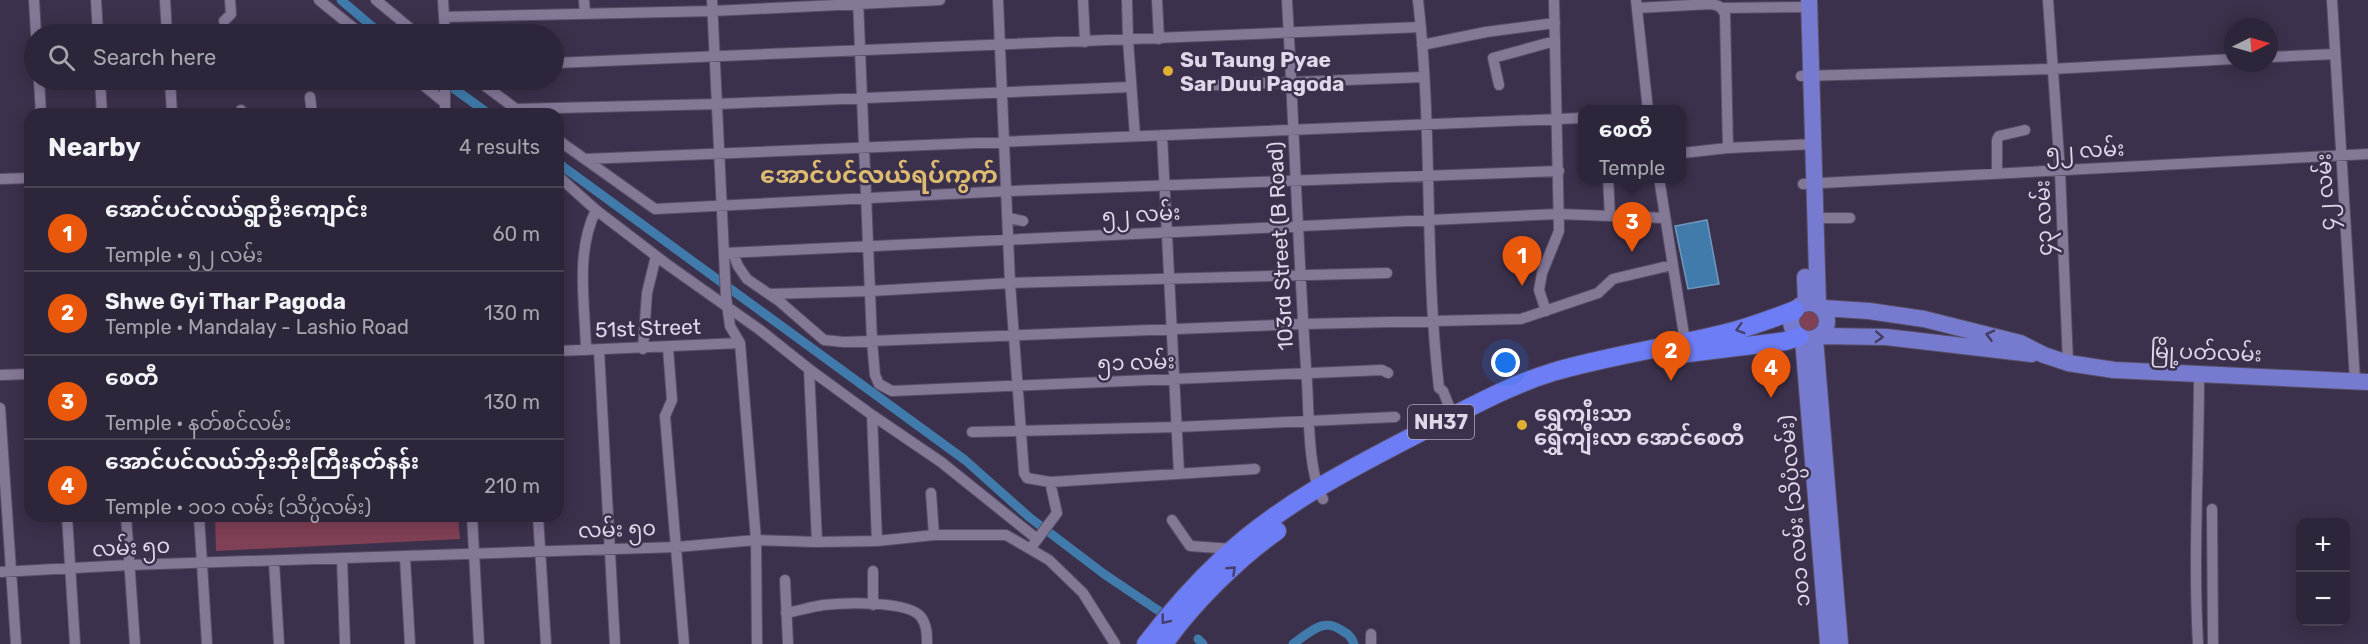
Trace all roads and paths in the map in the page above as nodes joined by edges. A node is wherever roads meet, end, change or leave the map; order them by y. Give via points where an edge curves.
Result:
1 (34, 0) edge
2 (96, 0) edge
3 (165, 0) edge
4 (230, 0) edge
5 (320, 0) edge
6 (376, 0) edge
7 (443, 0) edge
8 (584, 0) edge
9 (940, 0) edge
10 (998, 0) edge
11 (1083, 0) edge
12 (1128, 0) edge
13 (1157, 0) edge
14 (1287, 0) edge
15 (1418, 0) edge
16 (1554, 0) edge
17 (2048, 0) edge
18 (2332, 0) edge
19 (858, 1) edge
20 (1636, 4) edge
21 (1804, 4) edge
22 (712, 6) edge
23 (1722, 8) junction
24 (585, 14) junction
25 (444, 18) junction
26 (224, 21) dead end
27 (1555, 23) junction
28 (35, 24) edge
29 (97, 24) edge
30 (166, 24) edge
31 (349, 24) edge
32 (405, 24) edge
33 (444, 24) edge
34 (1421, 27) junction
35 (1289, 34) junction
36 (1159, 39) junction
37 (1128, 40) junction
38 (1555, 41) junction
39 (1085, 42) junction
40 (1000, 44) junction
41 (1422, 45) junction
42 (860, 50) junction
43 (2335, 54) junction
44 (2278, 57) edge
45 (715, 58) junction
46 (2224, 59) edge
47 (564, 63) edge
48 (2052, 69) junction
49 (1806, 76) junction
50 (1424, 77) junction
51 (1291, 82) junction
52 (1498, 85) dead end
53 (1192, 86) dead end
54 (1131, 87) junction
55 (40, 90) edge
56 (101, 90) edge
57 (171, 90) edge
58 (433, 90) edge
59 (445, 90) edge
60 (490, 90) edge
61 (1003, 91) junction
62 (310, 96) dead end
63 (445, 98) junction
64 (862, 98) junction
65 (717, 104) junction
66 (1647, 105) edge
67 (41, 108) edge
68 (102, 108) edge
69 (172, 108) edge
70 (311, 108) edge
71 (445, 108) edge
72 (514, 108) edge
73 (564, 110) edge
74 (1578, 118) edge
75 (1558, 119) junction
76 (1427, 124) junction
77 (1294, 130) junction
78 (2025, 130) dead end
79 (1162, 135) junction
80 (1135, 136) junction
81 (1005, 142) junction
82 (564, 144) edge
83 (1808, 144) junction
84 (865, 148) junction
85 (1728, 148) junction
86 (1686, 153) edge
87 (719, 154) junction
88 (2368, 154) edge
89 (2343, 156) junction
90 (585, 159) junction
91 (1559, 171) junction
92 (2060, 171) junction
93 (1997, 174) junction
94 (1429, 177) junction
95 (24, 178) edge
96 (0, 179) edge
97 (564, 181) edge
98 (1296, 182) junction
99 (1608, 183) edge
100 (1660, 183) edge
101 (1809, 183) junction
102 (1165, 186) junction
103 (1008, 191) junction
104 (866, 198) junction
105 (722, 204) junction
106 (596, 210) junction
107 (1558, 214) junction
108 (1610, 216) junction
109 (1009, 218) junction
110 (1665, 218) junction
111 (1815, 218) junction
112 (1850, 218) dead end
113 (1428, 219) junction
114 (1023, 221) dead end
115 (1298, 227) junction
116 (1167, 233) junction
117 (1009, 240) junction
118 (869, 246) junction
119 (729, 253) junction
120 (656, 256) junction
121 (1672, 265) junction
122 (1387, 273) dead end
123 (1301, 276) junction
124 (1169, 280) junction
125 (1010, 283) junction
126 (871, 291) junction
127 (769, 294) junction
128 (1810, 307) junction
129 (727, 308) junction
130 (1546, 311) junction
131 (1433, 320) junction
132 (1303, 324) junction
133 (1172, 330) junction
134 (1014, 335) junction
135 (1810, 338) junction
136 (872, 341) junction
137 (1685, 341) junction
138 (740, 343) junction
139 (668, 348) junction
140 (643, 349) junction
141 (586, 350) junction
142 (599, 350) junction
143 (564, 351) edge
144 (2044, 355) junction
145 (2068, 363) junction
146 (809, 369) junction
147 (1388, 373) dead end
148 (24, 374) edge
149 (2199, 374) junction
150 (0, 375) edge
151 (1306, 375) junction
152 (1175, 380) junction
153 (2362, 381) edge
154 (1017, 384) junction
155 (0, 408) edge
156 (872, 415) junction
157 (1453, 416) junction
158 (1395, 417) dead end
159 (1310, 420) junction
160 (1177, 427) junction
161 (1020, 430) junction
162 (972, 432) dead end
163 (1255, 469) dead end
164 (1179, 474) junction
165 (1050, 482) junction
166 (931, 493) dead end
167 (1320, 495) junction
168 (2212, 509) dead end
169 (1172, 520) dead end
170 (67, 522) edge
171 (126, 522) edge
172 (200, 522) edge
173 (472, 522) edge
174 (538, 522) edge
175 (934, 535) junction
176 (756, 540) junction
177 (877, 540) junction
178 (817, 542) junction
179 (1034, 544) junction
180 (677, 547) junction
181 (610, 549) junction
182 (1234, 549) junction
183 (539, 551) junction
184 (474, 555) junction
185 (405, 558) junction
186 (342, 559) junction
187 (274, 562) junction
188 (203, 564) junction
189 (129, 565) junction
190 (70, 569) junction
191 (6, 571) edge
192 (873, 572) dead end
193 (785, 580) dead end
194 (873, 605) junction
195 (786, 613) junction
196 (2204, 614) junction
197 (16, 644) edge
198 (75, 644) edge
199 (135, 644) edge
200 (207, 644) edge
201 (279, 644) edge
202 (345, 644) edge
203 (410, 644) edge
204 (479, 644) edge
205 (546, 644) edge
206 (615, 644) edge
207 (684, 644) edge
208 (757, 644) edge
209 (788, 644) edge
210 (927, 644) edge
211 (1115, 644) edge
212 (1152, 644) edge
213 (1828, 644) edge
214 (1840, 644) edge
215 (2198, 644) edge
216 (2213, 644) edge

1 - 28 street
2 - 29 street
3 - 30 street
4 - 26 street via 231,14
5 - 31 street
6 - 32 street
7 - 25 street
8 - 24 street
9 - 19 street
10 - 40 street
11 - 39 street
12 - 37 street
13 - 36 street
14 - 35 street, 103rd Street (B Road)
15 - 34 street
16 - 27 street
17 - 48 street, ၄၃ လမ်း
18 - 43 street, ၄၂ လမ်း
19 - 22 street
19 - 42 street
20 - 23 street via 1710,4
20 - 66 street
21 - 23 street
21 - 49 main road
22 - 24 street
22 - 45 street
23 - 85 street
24 - 25 street
25 - 33 street
27 - 38 street
27 - 41 street
34 - 35 street
34 - 41 street
35 - 36 street
35 - 51 street, 103rd Street (B Road)
36 - 37 street
37 - 39 street
37 - 54 street
38 - 52 street via 1493,58
38 - 75 street
39 - 40 street
40 - 42 street
40 - 61 street
41 - 50 street
42 - 45 street
42 - 64 street
43 - 44 street
43 - 89 street, ၄၂ လမ်း
45 - 47 street
45 - 65 street
46 - 48 street
48 - 49 street
48 - 92 street, ၄၃ လမ်း
49 - 83 main road
50 - 51 street
50 - 76 street
51 - 53 street
51 - 77 street, 103rd Street (B Road)
54 - 61 street
54 - 80 street
55 - 67 street
56 - 68 street
57 - 69 street
58 - 63 street
59 - 63 street
60 - 72 street
61 - 64 street
61 - 81 street
62 - 70 street
63 - 71 street
64 - 65 street
64 - 84 street
65 - 73 street
65 - 87 street
74 - 75 street
75 - 76 street
75 - 91 street
76 - 77 street
76 - 94 street
77 - 79 street
77 - 98 street, 103rd Street (B Road)
78 - 93 street via 1999,136
79 - 80 street
79 - 102 street
80 - 81 street
81 - 84 street
81 - 103 street
82 - 90 street
83 - 85 street
83 - 101 main road
84 - 87 street
84 - 104 street
85 - 86 street
87 - 90 street
87 - 105 street
88 - 89 street, ၅၂ လမ်း
89 - 92 street, ၅၂ လမ်း
89 - 153 street, ၄၂ လမ်း
90 - 105 street via 655,209
91 - 94 street
91 - 107 street
92 - 93 street, ၅၂ လမ်း
92 - 145 street, ၄၃ လမ်း
93 - 101 street, ၅၂ လမ်း
94 - 98 street
94 - 113 street
95 - 96 street
97 - 106 street
98 - 102 street
98 - 115 street, 103rd Street (B Road)
99 - 108 street
100 - 110 street
101 - 111 main road
101 - 128 main road
102 - 103 street
102 - 116 street
103 - 104 street
103 - 109 street
104 - 105 street
104 - 118 street
105 - 119 street
106 - 120 street
106 - 141 street via 587,228 583,258
107 - 108 street, ၅၂ လမ်း
107 - 113 street, ၅၂ လမ်း
107 - 130 street via 1559,231 1547,257 1539,290
108 - 110 street, ၅၂ လမ်း
109 - 114 street
109 - 117 street
110 - 121 street
111 - 112 street
111 - 128 main road
113 - 115 street, ၅၂ လမ်း
113 - 131 street
115 - 116 street, ၅၂ လမ်း
115 - 123 street, 103rd Street (B Road)
116 - 117 street, ၅၂ လမ်း
116 - 124 street
117 - 118 street, ၅၂ လမ်း
117 - 125 street
118 - 119 street, ၅၂ လမ်း
118 - 126 street
119 - 127 street via 742,273
119 - 129 street via 725,267
120 - 129 street
120 - 140 street via 647,293
121 - 130 street via 1613,279 1598,293
121 - 137 street
122 - 123 street
123 - 124 street
123 - 132 street, 103rd Street (B Road)
124 - 125 street
124 - 133 street
125 - 126 street
125 - 134 street
126 - 127 street
126 - 136 street
127 - 136 street via 824,340
128 - 135 main road via 1791,324
128 - 135 main road via 1828,320 1825,331
128 -> 137 highway, NH37 via 1729,333
144 -> 128 main road via 2020,343 1924,319
129 - 138 street via 730,326
129 - 146 street
130 - 131 street via 1521,319
131 - 132 street
131 - 157 street via 1439,388
132 - 133 street
132 - 151 street, 103rd Street (B Road)
133 - 134 street
133 - 152 street
134 - 136 street
134 - 154 street
135 -> 144 main road via 1886,337
135 - 167 highway, NH37 via 1670,356 1552,384 1426,440
135 - 213 main road, ၁၀၁ လမ်း (သိပ္ပံလမ်း)
135 - 214 main road, ၁၀၁ လမ်း (သိပ္ပံလမ်း)
136 - 154 street, ၅၁ လမ်း via 875,375 879,384 892,391
137 - 157 highway, NH37 via 1552,373
138 - 139 street, 51st Street
138 - 176 street
139 - 140 street, 51st Street
139 - 180 street via 672,400 665,416
140 - 142 street, 51st Street
141 - 142 street, 51st Street
141 - 143 street, 51st Street
142 - 181 street
144 - 145 main road, မြို့ပတ်လမ်း
145 - 149 main road, မြို့ပတ်လမ်း via 2114,370
146 - 156 street
146 - 178 street
147 - 151 street, ၅၁ လမ်း via 1382,370
148 - 150 street
149 - 153 main road, မြို့ပတ်လမ်း
149 - 196 street via 2195,516
151 - 152 street, ၅၁ လမ်း
151 - 159 street, 103rd Street (B Road)
152 - 154 street, ၅၁ လမ်း
152 - 160 street
154 - 161 street
155 - 191 street
156 - 177 street
156 - 179 street via 941,462
157 - 167 highway, NH37 via 1357,466
158 - 159 street
159 - 160 street
159 - 167 street, 103rd Street (B Road)
160 - 161 street
160 - 164 street
161 - 162 street
161 - 165 street via 1024,473 1027,478
163 - 164 street
164 - 165 street
165 - 179 street via 1057,509 1055,517
166 - 175 street
167 - 182 highway, NH37 via 1259,528
212 -> 167 highway, NH37 via 1246,556
168 - 196 street
169 - 182 street via 1190,546
170 - 190 street
171 - 189 street
172 - 188 street
173 - 184 street
174 - 183 street
175 - 177 street, လမ်း ၅၀
175 - 179 street, လမ်း ၅၀ via 1006,535
176 - 178 street, လမ်း ၅၀
176 - 180 street, လမ်း ၅၀
176 - 208 street
177 - 178 street, လမ်း ၅၀
179 - 211 street, လမ်း ၅၀ via 1083,593
180 - 181 street, လမ်း ၅၀
180 - 207 street
181 - 183 street, လမ်း ၅၀
181 - 206 street
182 -> 212 highway, NH37 via 1168,616
183 - 184 street, လမ်း ၅၀
183 - 205 street
184 - 185 street, လမ်း ၅၀
184 - 204 street
185 - 186 street, လမ်း ၅၀
185 - 203 street
186 - 187 street, လမ်း ၅၀
186 - 202 street
187 - 188 street, လမ်း ၅၀
187 - 201 street
188 - 189 street, လမ်း ၅၀
188 - 200 street
189 - 190 street, လမ်း ၅၀
189 - 199 street
190 - 191 street, လမ်း ၅၀
190 - 198 street
191 - 197 street
192 - 194 street
193 - 195 street
194 - 195 street via 820,606
194 - 210 street via 912,609 926,627
195 - 209 street
196 - 215 street
196 - 216 street

